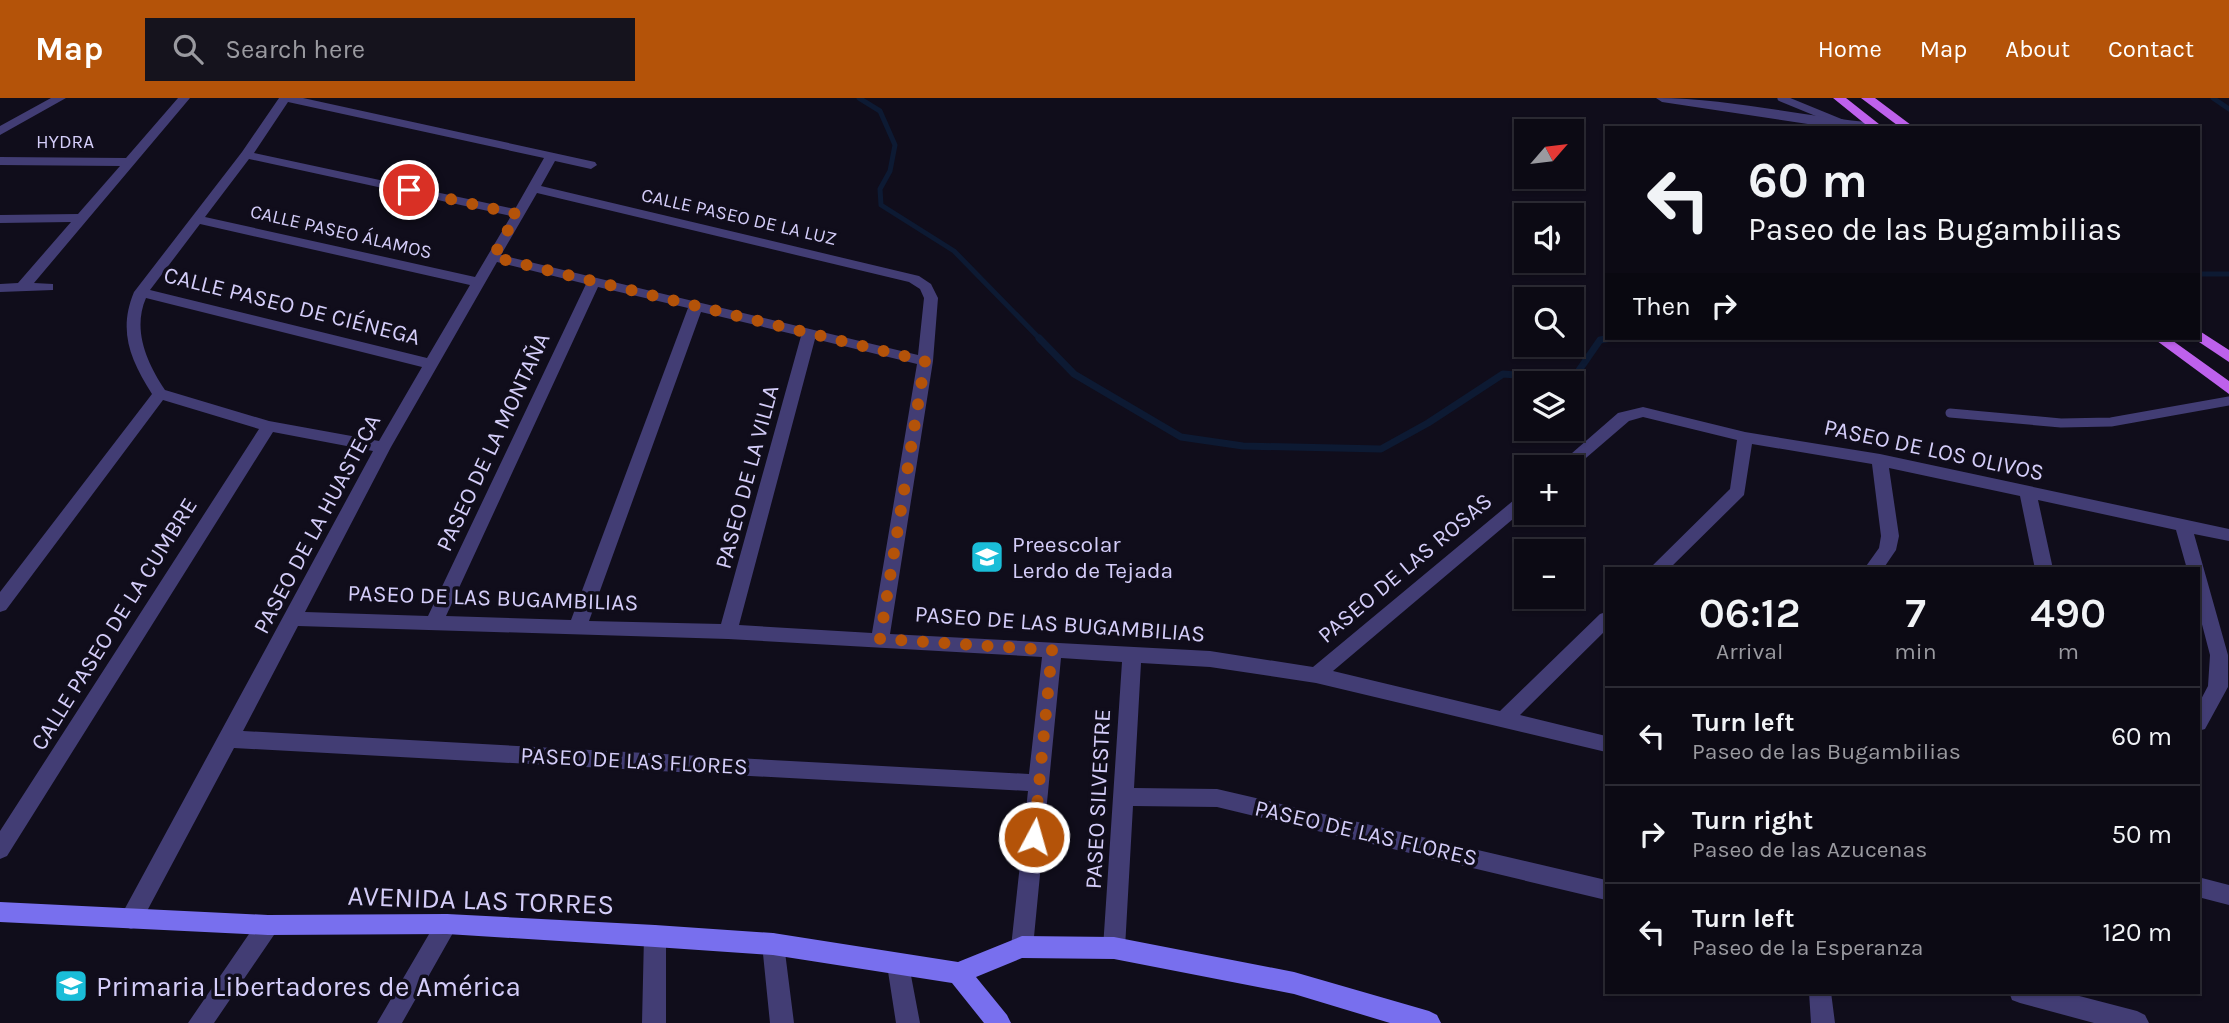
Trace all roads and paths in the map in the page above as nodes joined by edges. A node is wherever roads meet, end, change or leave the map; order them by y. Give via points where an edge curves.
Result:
1 (60, 98) edge
2 (184, 98) edge
3 (286, 98) edge
4 (1662, 98) edge
5 (1781, 98) edge
6 (1839, 98) edge
7 (1867, 98) edge
8 (1848, 125) junction
9 (1862, 126) edge
10 (1876, 126) edge
11 (1906, 126) edge
12 (0, 131) edge
13 (246, 155) junction
14 (552, 156) junction
15 (0, 161) edge
16 (130, 162) junction
17 (591, 165) dead end
18 (534, 188) junction
19 (517, 214) junction
20 (80, 218) junction
21 (0, 219) edge
22 (195, 219) junction
23 (493, 257) junction
24 (594, 281) junction
25 (478, 282) junction
26 (48, 287) dead end
27 (0, 288) edge
28 (22, 288) junction
29 (141, 292) junction
30 (696, 305) junction
31 (809, 335) junction
32 (2200, 336) edge
33 (2163, 340) edge
34 (2229, 358) edge
35 (925, 361) junction
36 (431, 364) junction
37 (2229, 389) edge
38 (160, 394) junction
39 (2229, 401) edge
40 (1950, 413) dead end
41 (270, 426) junction
42 (1745, 437) junction
43 (383, 447) junction
44 (1579, 455) edge
45 (1880, 460) junction
46 (2028, 493) junction
47 (1514, 509) edge
48 (2183, 525) junction
49 (2229, 535) edge
50 (1660, 567) edge
51 (1874, 567) edge
52 (2044, 567) edge
53 (2195, 567) edge
54 (2200, 583) edge
55 (0, 604) edge
56 (291, 618) junction
57 (1605, 620) edge
58 (434, 622) junction
59 (578, 626) junction
60 (728, 632) junction
61 (880, 639) junction
62 (1052, 650) junction
63 (1132, 653) junction
64 (1316, 675) junction
65 (1504, 719) junction
66 (2200, 719) edge
67 (229, 739) junction
68 (1605, 744) edge
69 (1040, 783) junction
70 (1123, 797) junction
71 (0, 849) edge
72 (2200, 888) edge
73 (1605, 890) edge
74 (2229, 895) edge
75 (0, 912) edge
76 (131, 919) junction
77 (447, 924) junction
78 (268, 926) junction
79 (655, 936) junction
80 (773, 944) junction
81 (1022, 947) junction
82 (1114, 948) junction
83 (898, 965) junction
84 (958, 973) junction
85 (1820, 994) edge
86 (2028, 994) edge
87 (200, 1023) edge
88 (389, 1023) edge
89 (654, 1023) edge
90 (782, 1023) edge
91 (908, 1023) edge
92 (999, 1023) edge
93 (1429, 1023) edge
94 (1823, 1023) edge
95 (2137, 1023) edge

1 - 12 street
2 - 16 street
3 - 13 street
3 - 14 street
4 - 8 street
5 - 8 lane
6 - 10 main road
7 - 11 main road
8 - 9 street
13 - 19 street
13 - 22 street
14 - 17 street
14 - 18 street, PASEO DE LA HUASTECA
15 - 16 street, HYDRA
16 - 20 street
18 - 19 street, PASEO DE LA HUASTECA
18 - 35 street, CALLE PASEO DE LA LUZ via 915,279 929,293
19 - 23 street, PASEO DE LA HUASTECA
20 - 21 street
20 - 28 street
22 - 25 street, CALLE PASEO ÁLAMOS
22 - 29 street
23 - 24 street
23 - 25 street, PASEO DE LA HUASTECA
24 - 30 street
24 - 58 street, PASEO DE LA MONTAÑA
25 - 36 street, PASEO DE LA HUASTECA
26 - 28 street
27 - 28 street
29 - 36 street, CALLE PASEO DE CIÉNEGA
29 - 38 street via 133,313 135,341
30 - 31 street
30 - 59 street
31 - 35 street
31 - 60 street, PASEO DE LA VILLA
32 - 34 main road
33 - 37 main road
35 - 61 street
36 - 43 street, PASEO DE LA HUASTECA
38 - 41 street
38 - 55 street
39 - 40 lane via 2111,422 2061,423
41 - 43 street
41 - 71 street, CALLE PASEO DE LA CUMBRE
42 - 44 street, PASEO DE LOS OLIVOS via 1643,412 1630,414
42 - 45 street, PASEO DE LOS OLIVOS
42 - 50 street via 1738,491
43 - 56 street, PASEO DE LA HUASTECA
45 - 46 street, PASEO DE LOS OLIVOS
45 - 51 street via 1890,536 1887,550
46 - 48 street, PASEO DE LOS OLIVOS
46 - 52 street
47 - 64 street, PASEO DE LAS ROSAS
48 - 49 street, PASEO DE LOS OLIVOS
48 - 53 street
54 - 66 street via 2219,655 2218,687
56 - 58 street, PASEO DE LAS BUGAMBILIAS
56 - 67 street, PASEO DE LA HUASTECA
57 - 65 street
58 - 59 street, PASEO DE LAS BUGAMBILIAS
59 - 60 street, PASEO DE LAS BUGAMBILIAS
60 - 61 street, PASEO DE LAS BUGAMBILIAS
61 - 62 street, PASEO DE LAS BUGAMBILIAS
62 - 63 street, PASEO DE LAS BUGAMBILIAS
62 - 69 street
63 - 64 street, PASEO DE LAS BUGAMBILIAS
63 - 70 street, PASEO SILVESTRE
64 - 65 street, PASEO DE LAS BUGAMBILIAS
65 - 68 street, PASEO DE LAS BUGAMBILIAS
67 - 69 street, PASEO DE LAS FLORES
67 - 76 street, PASEO DE LA HUASTECA
69 - 81 street
70 - 73 street, PASEO DE LAS FLORES via 1217,798
70 - 82 street, PASEO SILVESTRE
72 - 74 street
75 - 76 street, AVENIDA LAS TORRES
76 - 78 street, AVENIDA LAS TORRES
77 - 78 street, AVENIDA LAS TORRES
77 - 79 street, AVENIDA LAS TORRES
77 - 88 street
78 - 87 street
79 - 80 street, AVENIDA LAS TORRES
79 - 89 street
80 - 83 street, AVENIDA LAS TORRES
80 - 90 street
81 - 82 street, AVENIDA LAS TORRES
81 - 84 street, AVENIDA LAS TORRES
82 - 93 street, AVENIDA LAS TORRES via 1294,983
83 - 84 street, AVENIDA LAS TORRES
83 - 91 street
84 - 92 street
85 - 94 street
86 - 95 street

